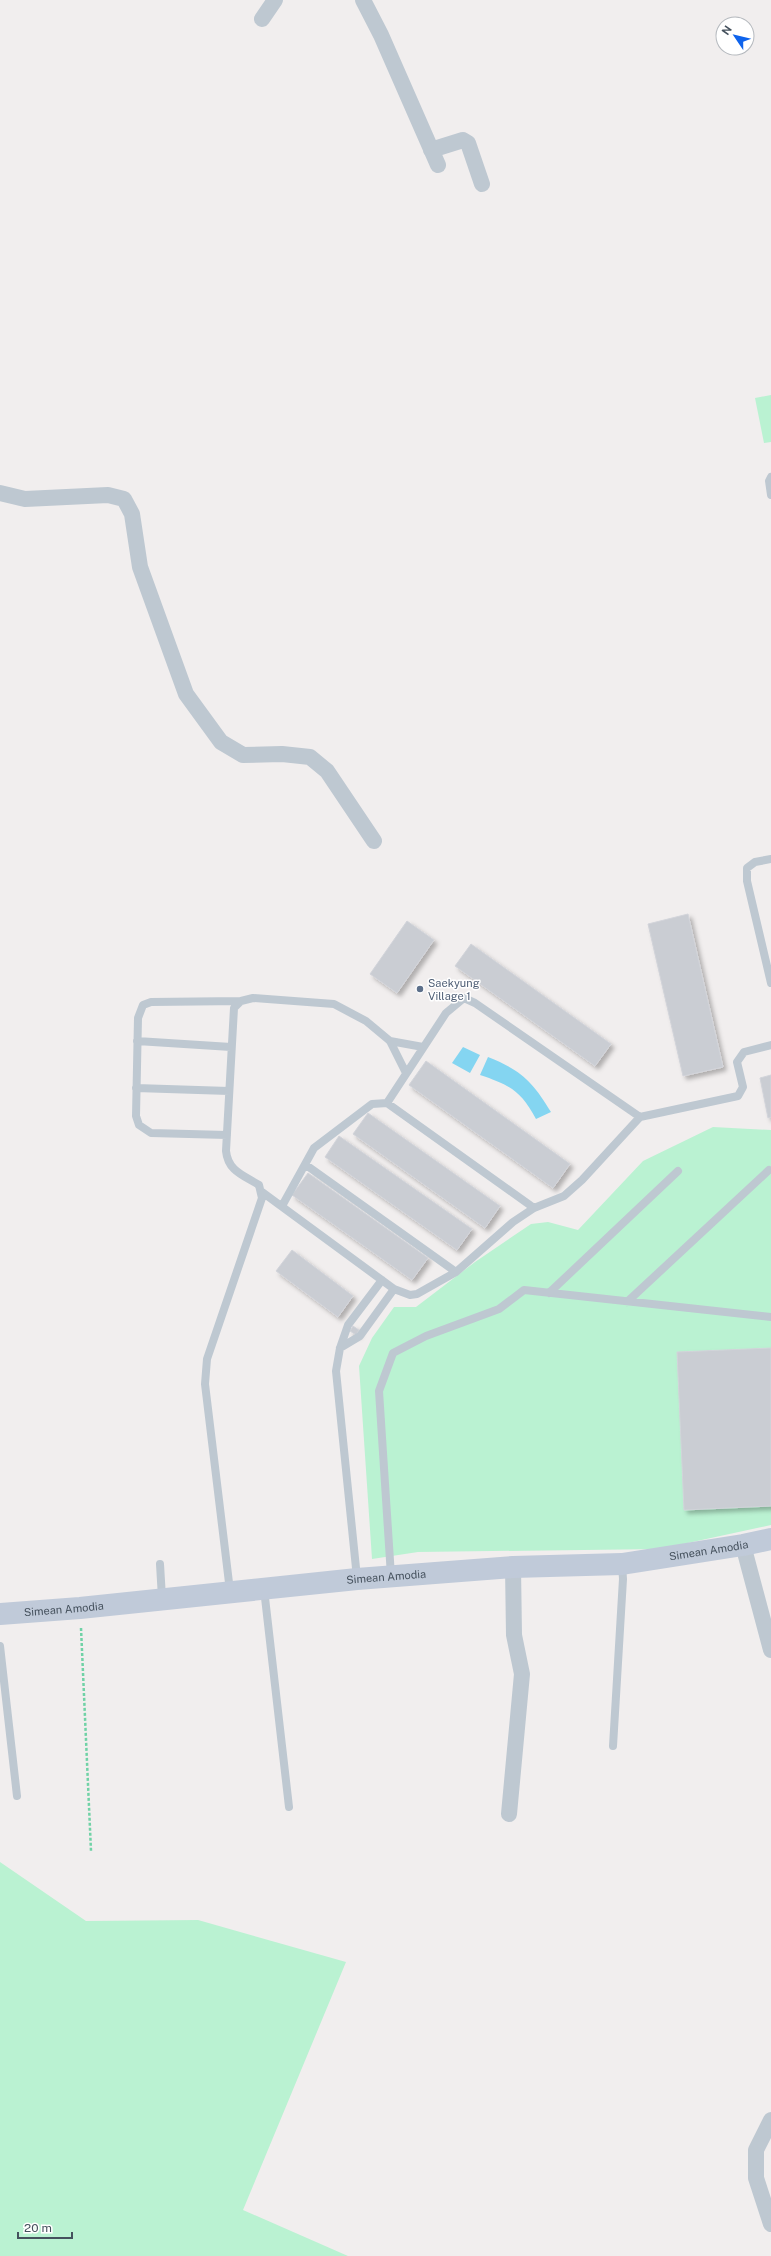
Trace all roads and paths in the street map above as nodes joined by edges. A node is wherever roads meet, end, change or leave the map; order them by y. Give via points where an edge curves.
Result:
1 (275, 0) edge
2 (363, 0) edge
3 (262, 19) dead end
4 (482, 184) dead end
5 (771, 477) edge
6 (0, 493) edge
7 (771, 495) edge
8 (374, 841) dead end
9 (771, 859) edge
10 (771, 983) edge
11 (241, 1001) junction
12 (137, 1041) junction
13 (390, 1042) junction
14 (771, 1045) edge
15 (231, 1047) junction
16 (423, 1047) junction
17 (406, 1073) junction
18 (136, 1088) junction
19 (229, 1090) junction
20 (387, 1103) junction
21 (640, 1117) junction
22 (227, 1135) junction
23 (306, 1165) junction
24 (769, 1170) dead end
25 (678, 1172) dead end
26 (262, 1192) junction
27 (282, 1206) junction
28 (534, 1208) junction
29 (456, 1272) junction
30 (382, 1280) junction
31 (394, 1289) junction
32 (549, 1293) junction
33 (627, 1302) junction
34 (771, 1317) edge
35 (340, 1348) junction
36 (771, 1539) edge
37 (743, 1545) junction
38 (160, 1564) dead end
39 (622, 1564) junction
40 (513, 1567) junction
41 (391, 1577) junction
42 (357, 1579) junction
43 (264, 1588) junction
44 (230, 1592) junction
45 (162, 1598) junction
46 (80, 1608) junction
47 (0, 1614) edge
48 (0, 1646) edge
49 (771, 1650) edge
50 (613, 1746) dead end
51 (17, 1796) dead end
52 (289, 1807) dead end
53 (510, 1814) dead end
54 (91, 1851) dead end
55 (771, 2120) edge
56 (771, 2224) edge

1 - 3 street
2 - 4 street via 435,157 463,140 468,143
5 - 7 lane
6 - 8 street via 25,498 108,495 124,499 132,514 140,567 186,694 221,742 243,755 282,754 310,757 327,771
9 - 10 lane via 755,862 747,868 747,881
11 - 12 lane via 151,1002 143,1005 138,1018
11 - 13 lane via 253,998 334,1004 366,1021
11 - 15 lane via 234,1008
12 - 15 lane
12 - 18 lane
13 - 16 lane
13 - 17 lane
14 - 21 lane via 744,1052 737,1062 743,1087 738,1096
15 - 19 lane
16 - 17 lane
16 - 21 lane via 446,1013 464,998 475,1003
17 - 20 lane
18 - 19 lane
18 - 22 lane via 136,1116 139,1125 151,1133
19 - 22 lane
20 - 23 lane via 372,1104 352,1117 314,1148
20 - 28 lane
21 - 28 lane via 564,1196
22 - 26 lane via 227,1161 234,1169 259,1185
23 - 27 lane
23 - 29 lane
24 - 33 lane
25 - 32 lane
26 - 27 lane
26 - 44 lane via 206,1365 209,1425
27 - 30 lane
28 - 29 lane via 512,1222
29 - 31 lane via 417,1294 410,1295
30 - 31 lane
30 - 35 lane via 348,1325
31 - 35 lane via 360,1336
32 - 33 lane
32 - 41 lane via 524,1290 498,1309 426,1336 393,1353 379,1391
33 - 34 lane
35 - 42 lane via 336,1371
36 - 37 street, Simean Amodia
37 - 39 street, Simean Amodia
37 - 49 street
38 - 45 lane
39 - 40 street, Simean Amodia
39 - 50 lane
40 - 41 street, Simean Amodia
40 - 53 street via 514,1635 522,1674
41 - 42 street, Simean Amodia
42 - 43 street, Simean Amodia
43 - 44 street, Simean Amodia
43 - 52 lane
44 - 45 street, Simean Amodia
45 - 46 street, Simean Amodia
46 - 47 street, Simean Amodia
46 - 54 path
48 - 51 lane
55 - 56 street via 756,2150 756,2178

